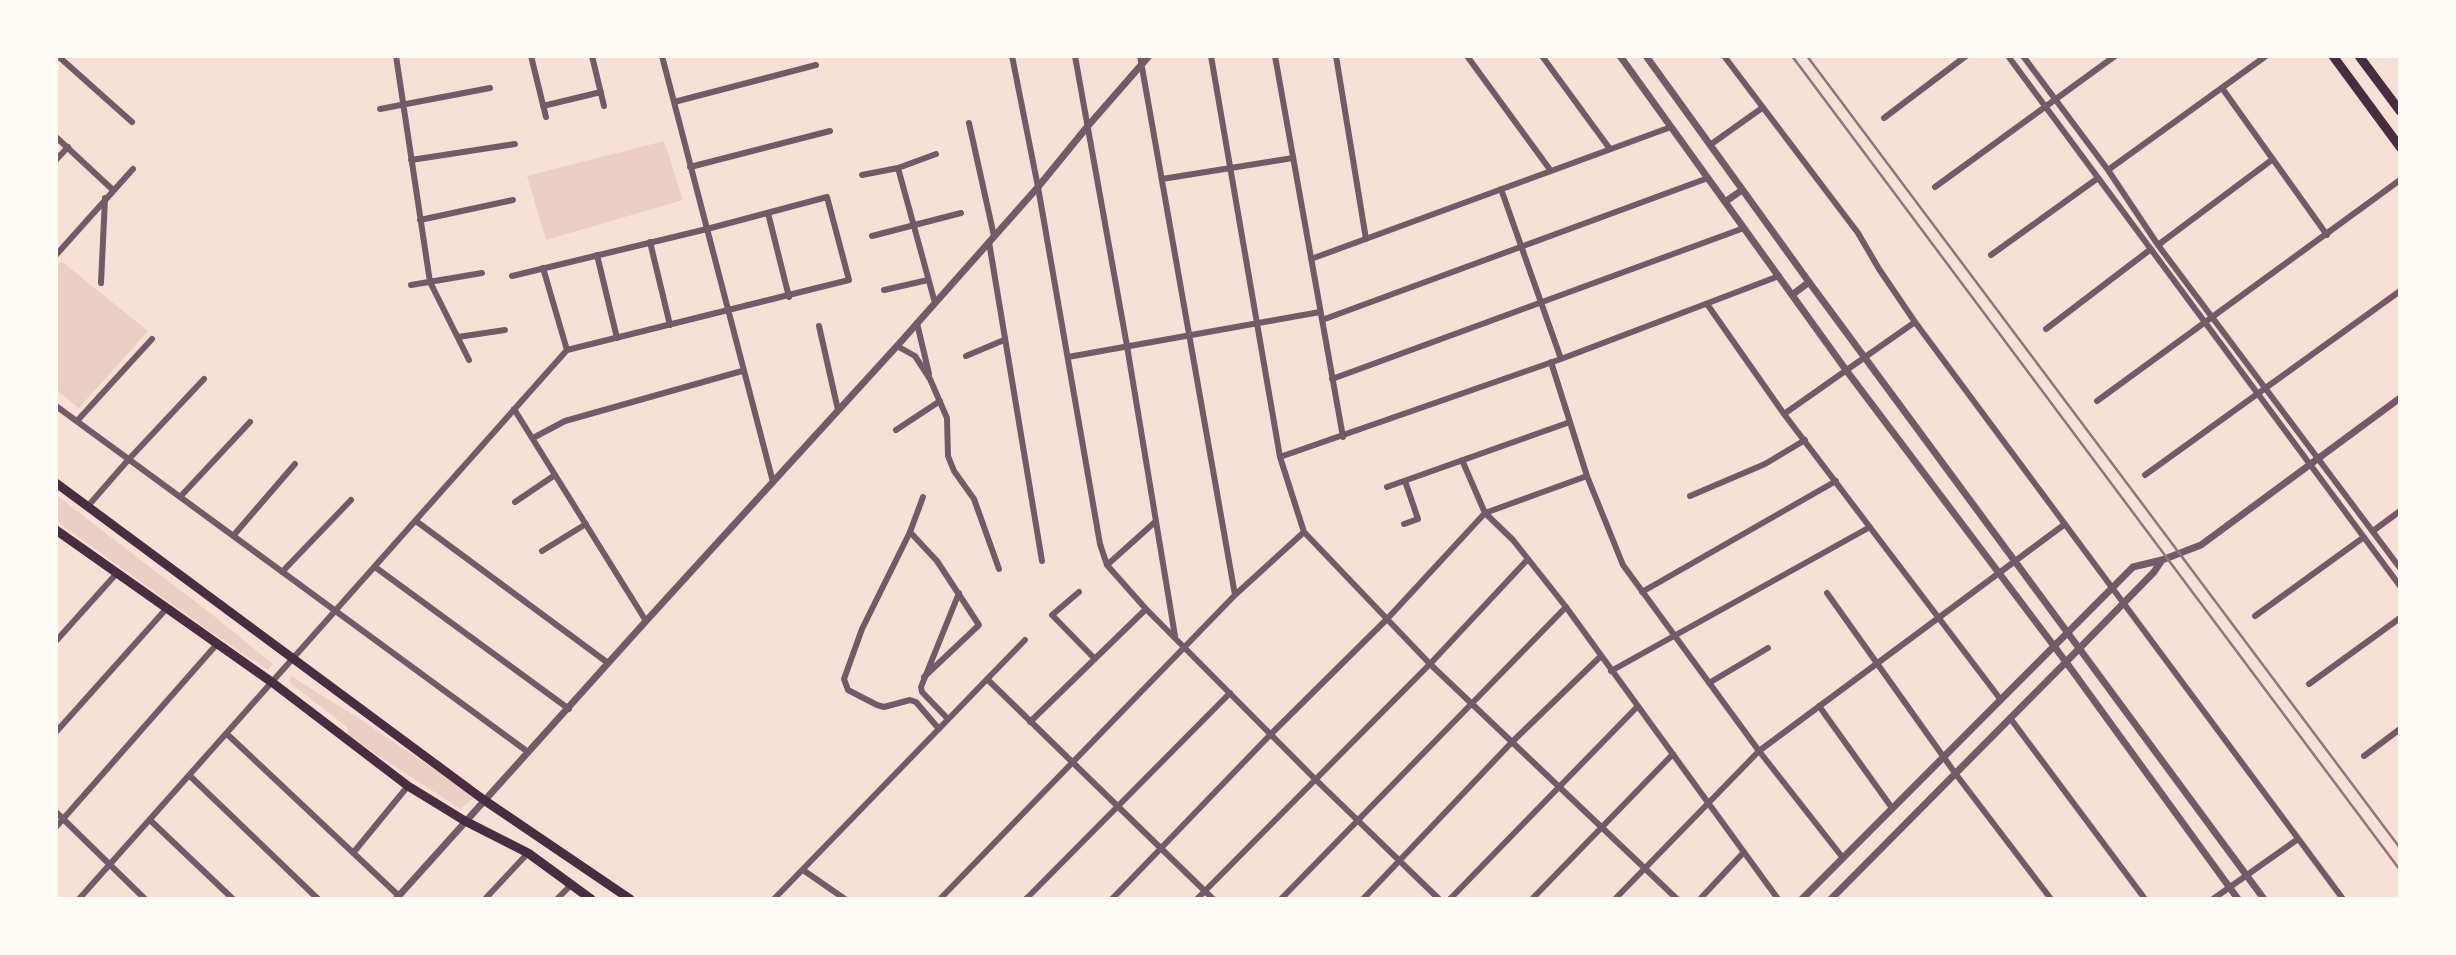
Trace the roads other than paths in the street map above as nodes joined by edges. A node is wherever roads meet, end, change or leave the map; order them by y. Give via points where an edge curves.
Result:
1 (58, 56) edge
2 (396, 56) edge
3 (531, 56) edge
4 (592, 56) edge
5 (662, 56) edge
6 (1012, 56) edge
7 (1075, 56) edge
8 (1149, 56) edge
9 (1211, 56) edge
10 (1275, 56) edge
11 (1336, 56) edge
12 (1467, 56) edge
13 (1542, 56) edge
14 (1620, 56) edge
15 (1646, 56) edge
16 (1724, 56) edge
17 (1966, 56) edge
18 (2007, 56) edge
19 (2023, 56) edge
20 (2115, 56) edge
21 (2266, 56) edge
22 (2333, 56) edge
23 (2359, 56) edge
24 (1141, 60) edge
25 (816, 65) dead end
26 (490, 88) dead end
27 (2222, 88) junction
28 (601, 92) junction
29 (2056, 98) junction
30 (674, 102) junction
31 (403, 105) junction
32 (543, 106) junction
33 (604, 106) dead end
34 (2045, 107) junction
35 (1762, 108) junction
36 (380, 109) dead end
37 (2400, 111) edge
38 (546, 117) dead end
39 (1884, 118) dead end
40 (132, 122) dead end
41 (969, 123) dead end
42 (1087, 127) junction
43 (1671, 127) junction
44 (830, 131) dead end
45 (56, 137) edge
46 (515, 144) dead end
47 (1710, 145) junction
48 (68, 147) junction
49 (2400, 147) edge
50 (1610, 149) junction
51 (936, 154) dead end
52 (1293, 158) junction
53 (2273, 159) junction
54 (56, 160) edge
55 (411, 160) junction
56 (691, 167) junction
57 (898, 168) junction
58 (1230, 168) junction
59 (133, 169) dead end
60 (2108, 170) junction
61 (1551, 171) junction
62 (862, 175) dead end
63 (1708, 178) junction
64 (2098, 178) junction
65 (1162, 180) junction
66 (2400, 180) edge
67 (1038, 187) junction
68 (1935, 187) dead end
69 (113, 190) junction
70 (1501, 190) junction
71 (1742, 190) junction
72 (105, 197) junction
73 (513, 200) dead end
74 (1725, 202) junction
75 (768, 213) junction
76 (961, 213) dead end
77 (421, 220) junction
78 (913, 225) junction
79 (1744, 228) junction
80 (707, 229) junction
81 (2328, 235) junction
82 (872, 236) dead end
83 (992, 239) junction
84 (1366, 239) junction
85 (650, 243) junction
86 (2158, 245) junction
87 (1520, 247) junction
88 (2151, 249) junction
89 (56, 255) edge
90 (1991, 255) dead end
91 (597, 256) junction
92 (1311, 259) junction
93 (543, 268) junction
94 (482, 273) dead end
95 (512, 276) dead end
96 (1779, 276) junction
97 (928, 280) junction
98 (430, 282) junction
99 (1808, 282) junction
100 (101, 283) dead end
101 (411, 285) dead end
102 (884, 290) dead end
103 (2400, 291) edge
104 (1792, 295) junction
105 (789, 297) junction
106 (935, 303) junction
107 (1539, 303) junction
108 (1707, 304) junction
109 (728, 311) junction
110 (1320, 312) junction
111 (2212, 317) junction
112 (1322, 320) junction
113 (1914, 322) junction
114 (2205, 322) junction
115 (917, 323) junction
116 (1257, 323) junction
117 (670, 325) junction
118 (819, 326) dead end
119 (2046, 329) dead end
120 (505, 330) dead end
121 (1190, 335) junction
122 (458, 337) junction
123 (617, 338) junction
124 (152, 339) dead end
125 (1004, 340) junction
126 (897, 346) junction
127 (1128, 346) junction
128 (567, 350) junction
129 (967, 356) dead end
130 (1864, 356) junction
131 (1068, 357) junction
132 (1561, 359) junction
133 (469, 360) dead end
134 (1551, 362) junction
135 (1846, 370) junction
136 (743, 371) junction
137 (204, 379) dead end
138 (930, 379) junction
139 (1332, 379) junction
140 (2266, 389) junction
141 (2258, 395) junction
142 (2400, 398) edge
143 (940, 401) junction
144 (2097, 401) dead end
145 (56, 406) edge
146 (514, 409) junction
147 (838, 410) junction
148 (1784, 414) junction
149 (77, 421) junction
150 (250, 422) dead end
151 (1570, 422) junction
152 (897, 430) dead end
153 (1343, 436) junction
154 (533, 438) junction
155 (1805, 440) junction
156 (1280, 457) junction
157 (129, 459) junction
158 (2319, 459) junction
159 (1462, 460) junction
160 (295, 464) dead end
161 (2310, 465) junction
162 (555, 475) junction
163 (2145, 475) dead end
164 (1587, 476) junction
165 (1405, 481) junction
166 (1836, 481) junction
167 (773, 482) junction
168 (56, 483) edge
169 (1387, 487) dead end
170 (923, 496) dead end
171 (1690, 496) dead end
172 (180, 497) junction
173 (351, 500) dead end
174 (515, 502) dead end
175 (88, 506) junction
176 (2400, 511) edge
177 (1485, 513) junction
178 (416, 521) junction
179 (1155, 522) junction
180 (586, 524) junction
181 (1404, 524) dead end
182 (2066, 524) junction
183 (1870, 527) junction
184 (2373, 531) junction
185 (910, 532) junction
186 (1304, 532) junction
187 (58, 534) edge
188 (233, 536) junction
189 (2364, 537) junction
190 (542, 551) dead end
191 (1528, 559) junction
192 (2162, 560) junction
193 (1042, 561) dead end
194 (2014, 562) junction
195 (1107, 565) junction
196 (375, 567) junction
197 (2400, 568) edge
198 (999, 569) dead end
199 (282, 572) junction
200 (2000, 572) junction
201 (117, 573) junction
202 (2400, 586) edge
203 (2112, 587) junction
204 (1079, 592) dead end
205 (1642, 592) junction
206 (959, 593) junction
207 (1827, 593) dead end
208 (1236, 595) junction
209 (2124, 603) junction
210 (1566, 607) junction
211 (167, 608) junction
212 (1146, 609) junction
213 (336, 611) junction
214 (2255, 616) dead end
215 (1388, 618) junction
216 (1939, 618) junction
217 (2400, 618) edge
218 (646, 621) junction
219 (2067, 634) junction
220 (1674, 635) junction
221 (1175, 638) junction
222 (1025, 640) dead end
223 (56, 641) edge
224 (217, 644) junction
225 (1185, 647) junction
226 (2055, 647) junction
227 (1769, 648) dead end
228 (2078, 649) junction
229 (1601, 656) junction
230 (1095, 659) junction
231 (293, 660) junction
232 (2066, 662) junction
233 (608, 663) junction
234 (1878, 663) junction
235 (1430, 664) junction
236 (1611, 671) junction
237 (924, 677) junction
238 (987, 680) junction
239 (273, 683) junction
240 (1709, 683) junction
241 (2309, 684) dead end
242 (1230, 693) junction
243 (2001, 700) junction
244 (1471, 703) junction
245 (1819, 706) junction
246 (1637, 707) junction
247 (569, 709) junction
248 (2010, 718) junction
249 (948, 719) junction
250 (1030, 722) junction
251 (939, 729) junction
252 (2400, 729) edge
253 (56, 732) edge
254 (227, 734) junction
255 (1271, 734) junction
256 (1513, 742) junction
257 (1759, 751) junction
258 (528, 752) junction
259 (1673, 754) junction
260 (2364, 756) dead end
261 (1944, 757) junction
262 (1073, 762) junction
263 (1955, 774) junction
264 (190, 776) junction
265 (1315, 779) junction
266 (408, 786) junction
267 (1560, 787) junction
268 (484, 800) junction
269 (1709, 803) junction
270 (1118, 806) junction
271 (1892, 808) junction
272 (56, 812) edge
273 (63, 819) junction
274 (150, 820) junction
275 (1357, 820) junction
276 (465, 821) junction
277 (56, 827) edge
278 (1602, 827) junction
279 (2298, 839) junction
280 (1161, 848) junction
281 (1744, 852) junction
282 (353, 853) junction
283 (528, 853) junction
284 (1843, 858) junction
285 (1400, 861) junction
286 (111, 864) junction
287 (1645, 868) junction
288 (803, 870) junction
289 (2246, 876) junction
290 (571, 885) junction
291 (2229, 888) junction
292 (1205, 891) junction
293 (397, 898) edge
294 (79, 899) edge
295 (145, 899) edge
296 (233, 899) edge
297 (318, 899) edge
298 (485, 899) edge
299 (558, 899) edge
300 (591, 899) edge
301 (631, 899) edge
302 (774, 899) edge
303 (845, 899) edge
304 (940, 899) edge
305 (1026, 899) edge
306 (1112, 899) edge
307 (1198, 899) edge
308 (1213, 899) edge
309 (1281, 899) edge
310 (1363, 899) edge
311 (1440, 899) edge
312 (1450, 899) edge
313 (1532, 899) edge
314 (1615, 899) edge
315 (1677, 899) edge
316 (1700, 899) edge
317 (1779, 899) edge
318 (1802, 899) edge
319 (1831, 899) edge
320 (2051, 899) edge
321 (2145, 899) edge
322 (2213, 899) edge
323 (2238, 899) edge
324 (2264, 899) edge
325 (2343, 899) edge

1 - 40 street
2 - 31 street
3 - 32 street
4 - 28 street
5 - 30 street
6 - 67 street
7 - 42 street
8 - 24 street
9 - 58 street
10 - 52 street
11 - 84 street
12 - 61 street
13 - 50 street
14 - 43 street
15 - 47 street
16 - 35 street
17 - 39 street
18 - 34 street
19 - 29 street
20 - 29 street
21 - 27 street
22 - 49 main road
23 - 37 main road
24 - 42 street
24 - 65 street
25 - 30 street
26 - 31 street
27 - 53 street
27 - 60 street
28 - 32 street
28 - 33 street
29 - 34 street
29 - 60 street
30 - 56 street
31 - 36 street
31 - 55 street
32 - 38 street
34 - 64 street
34 - 68 street
35 - 47 street
35 - 113 street via 1858,233
41 - 83 street
42 - 67 street
42 - 127 street
43 - 50 street
43 - 63 street
44 - 56 street
45 - 48 street
46 - 55 street
47 - 71 street
48 - 54 street
48 - 69 street
50 - 61 street
51 - 57 street
52 - 58 street
52 - 92 street
53 - 81 street
53 - 86 street
55 - 77 street
56 - 80 street
57 - 62 street
57 - 78 street
58 - 65 street
58 - 116 street
59 - 69 street
60 - 86 street
61 - 70 street
63 - 74 street
63 - 87 street
64 - 88 street
64 - 90 street
65 - 121 street
66 - 81 street
67 - 83 street
67 - 131 street
69 - 72 street
70 - 84 street
70 - 87 street
71 - 74 street
71 - 99 street
72 - 89 street
72 - 100 street
73 - 77 street
74 - 79 street
75 - 80 street
75 - 105 street
75 - 105 street via 827,197 849,281
76 - 78 street
77 - 98 street
78 - 82 street
78 - 97 street
79 - 96 street
79 - 107 street
80 - 85 street
80 - 109 street
81 - 111 street
83 - 106 street
83 - 125 street
84 - 92 street
85 - 91 street
85 - 117 street
86 - 111 street
87 - 107 street
87 - 112 street
88 - 114 street
88 - 119 street
91 - 93 street
91 - 123 street
92 - 110 street
93 - 95 street
93 - 128 street
94 - 98 street
96 - 104 street
96 - 108 street
97 - 102 street
97 - 106 street
98 - 101 street
98 - 122 street
99 - 104 street
99 - 130 street
103 - 140 street
104 - 135 street
105 - 109 street
106 - 115 street
107 - 132 street
107 - 139 street
108 - 132 street
108 - 148 street
109 - 117 street
109 - 136 street
110 - 112 street
110 - 116 street
111 - 114 street
111 - 140 street
112 - 139 street
113 - 130 street
113 - 182 street
114 - 141 street
114 - 144 street
115 - 126 street
115 - 138 street
116 - 121 street
116 - 156 street
117 - 123 street
118 - 147 street
120 - 122 street
121 - 127 street
121 - 208 street
122 - 133 street
123 - 128 street
124 - 149 street
125 - 129 street
125 - 193 street
126 - 138 street via 915,356
126 - 147 street
127 - 131 street
127 - 179 street
128 - 146 street
130 - 135 street
130 - 194 street
131 - 195 street
132 - 134 street
134 - 151 street
134 - 153 street
135 - 148 street
135 - 200 street
136 - 154 street via 565,421
136 - 167 street
137 - 157 street
138 - 143 street
139 - 153 street
140 - 141 street
140 - 158 street
141 - 161 street
141 - 163 street
142 - 158 street
143 - 152 street
143 - 198 street via 949,428 948,456 974,499
145 - 149 street
146 - 154 street
146 - 178 street
147 - 167 street
148 - 155 street
149 - 157 street
150 - 172 street
151 - 159 street
151 - 164 street
153 - 156 street
154 - 162 street
155 - 166 street
155 - 171 street via 1765,464
156 - 186 street
157 - 172 street
157 - 175 street
158 - 161 street
158 - 184 street
159 - 165 street
159 - 177 street
160 - 188 street
161 - 189 street
161 - 192 street via 2200,545
162 - 174 street
162 - 180 street
164 - 177 street
164 - 205 street via 1623,565
165 - 169 street
165 - 181 street via 1418,519
166 - 183 street
166 - 205 street
167 - 218 street
168 - 175 main road
170 - 185 street
172 - 188 street
173 - 199 street
175 - 231 main road
176 - 184 street
177 - 191 street
177 - 215 street
178 - 196 street
178 - 233 street
179 - 195 street
179 - 221 street
180 - 190 street
180 - 218 street
182 - 194 street
182 - 203 street
183 - 216 street
183 - 220 street
184 - 197 street
185 - 206 street
185 - 251 street via 862,629 844,679 858,695 884,707 916,702
186 - 208 street
186 - 215 street
187 - 201 main road
188 - 199 street
189 - 202 street
189 - 214 street
191 - 210 street
191 - 235 street
192 - 203 street via 2133,567
192 - 209 street
194 - 200 street
194 - 219 street
195 - 212 street
196 - 213 street
196 - 247 street
199 - 213 street
200 - 216 street
200 - 226 street
201 - 211 main road
201 - 223 street
203 - 209 street
203 - 219 street
204 - 230 street via 1052,615
205 - 220 street
206 - 237 street
206 - 237 street via 979,625
207 - 234 street
208 - 225 street
209 - 228 street
209 - 279 street
210 - 229 street
210 - 244 street
211 - 224 main road
211 - 253 street
212 - 221 street
212 - 230 street
213 - 231 street
213 - 258 street
215 - 235 street
215 - 255 street
216 - 234 street
216 - 243 street
217 - 241 street
218 - 233 street
219 - 226 street
219 - 228 street
220 - 236 street
220 - 240 street
221 - 225 street
222 - 238 street
224 - 239 main road
224 - 273 street
225 - 242 street
225 - 262 street
226 - 232 street
226 - 243 street
227 - 240 street
228 - 232 street
228 - 289 street
229 - 236 street
229 - 256 street
230 - 250 street
231 - 239 street
231 - 268 main road
232 - 248 street
232 - 291 street
233 - 247 street
234 - 245 street
234 - 261 street
235 - 244 street
235 - 265 street
236 - 246 street
237 - 249 street via 922,692
238 - 249 street
238 - 250 street
239 - 254 street
239 - 266 main road
240 - 257 street
242 - 255 street
242 - 270 street
243 - 261 street
244 - 256 street
244 - 275 street
245 - 257 street
245 - 271 street
246 - 259 street
246 - 267 street
247 - 258 street
248 - 263 street
248 - 321 street
249 - 251 street
250 - 262 street
251 - 288 street
252 - 260 street
254 - 264 street
254 - 282 street
255 - 265 street
255 - 280 street
256 - 267 street
256 - 285 street
257 - 269 street
257 - 284 street
258 - 268 street
259 - 269 street
259 - 278 street
261 - 263 street
261 - 271 street
262 - 270 street
262 - 304 street
263 - 319 street
263 - 320 street
264 - 274 street
264 - 297 street
265 - 275 street
265 - 292 street
266 - 276 main road
266 - 282 street
267 - 278 street
267 - 312 street
268 - 276 street
268 - 301 main road
269 - 281 street
269 - 287 street
270 - 280 street
270 - 305 street
271 - 284 street
272 - 273 street
273 - 277 street
273 - 286 street
274 - 286 street
274 - 296 street
275 - 285 street
275 - 309 street
276 - 283 main road
276 - 293 street
278 - 287 street
278 - 313 street
279 - 289 street
279 - 325 street
280 - 292 street
280 - 306 street
281 - 316 street
281 - 317 street
282 - 293 street
283 - 290 main road
283 - 298 street
284 - 318 street
285 - 310 street
285 - 311 street
286 - 294 street
286 - 295 street
287 - 314 street
287 - 315 street
288 - 302 street
288 - 303 street
289 - 291 street
289 - 324 street
290 - 299 street
290 - 300 main road
291 - 322 street
291 - 323 street
292 - 307 street
292 - 308 street

